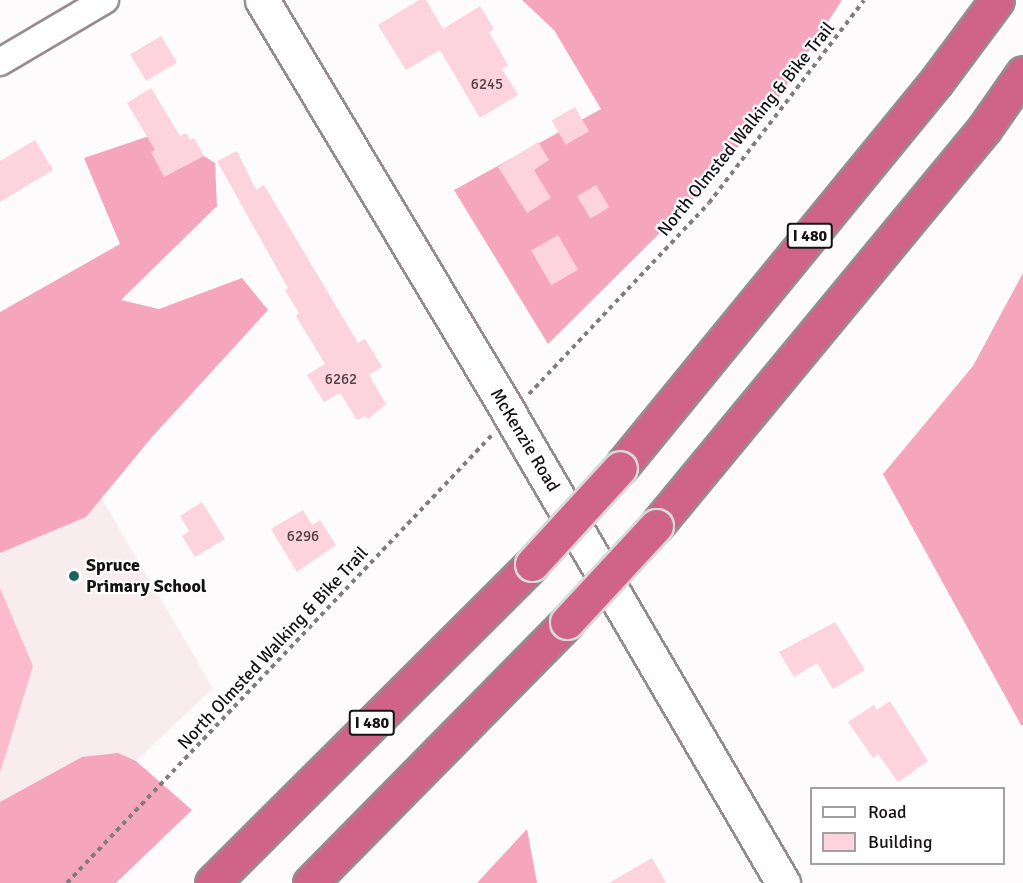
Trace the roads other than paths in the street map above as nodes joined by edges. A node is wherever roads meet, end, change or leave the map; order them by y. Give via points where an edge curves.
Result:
1 (105, 0) edge
2 (262, 0) edge
3 (997, 0) edge
4 (0, 62) edge
5 (1023, 73) edge
6 (212, 883) edge
7 (310, 883) edge
8 (783, 883) edge

1 - 4 street
2 - 8 street, McKenzie Road
3 - 6 highway, I 480, bridge via 936,82 621,468 532,564
5 - 7 highway, bridge via 984,129 656,526

